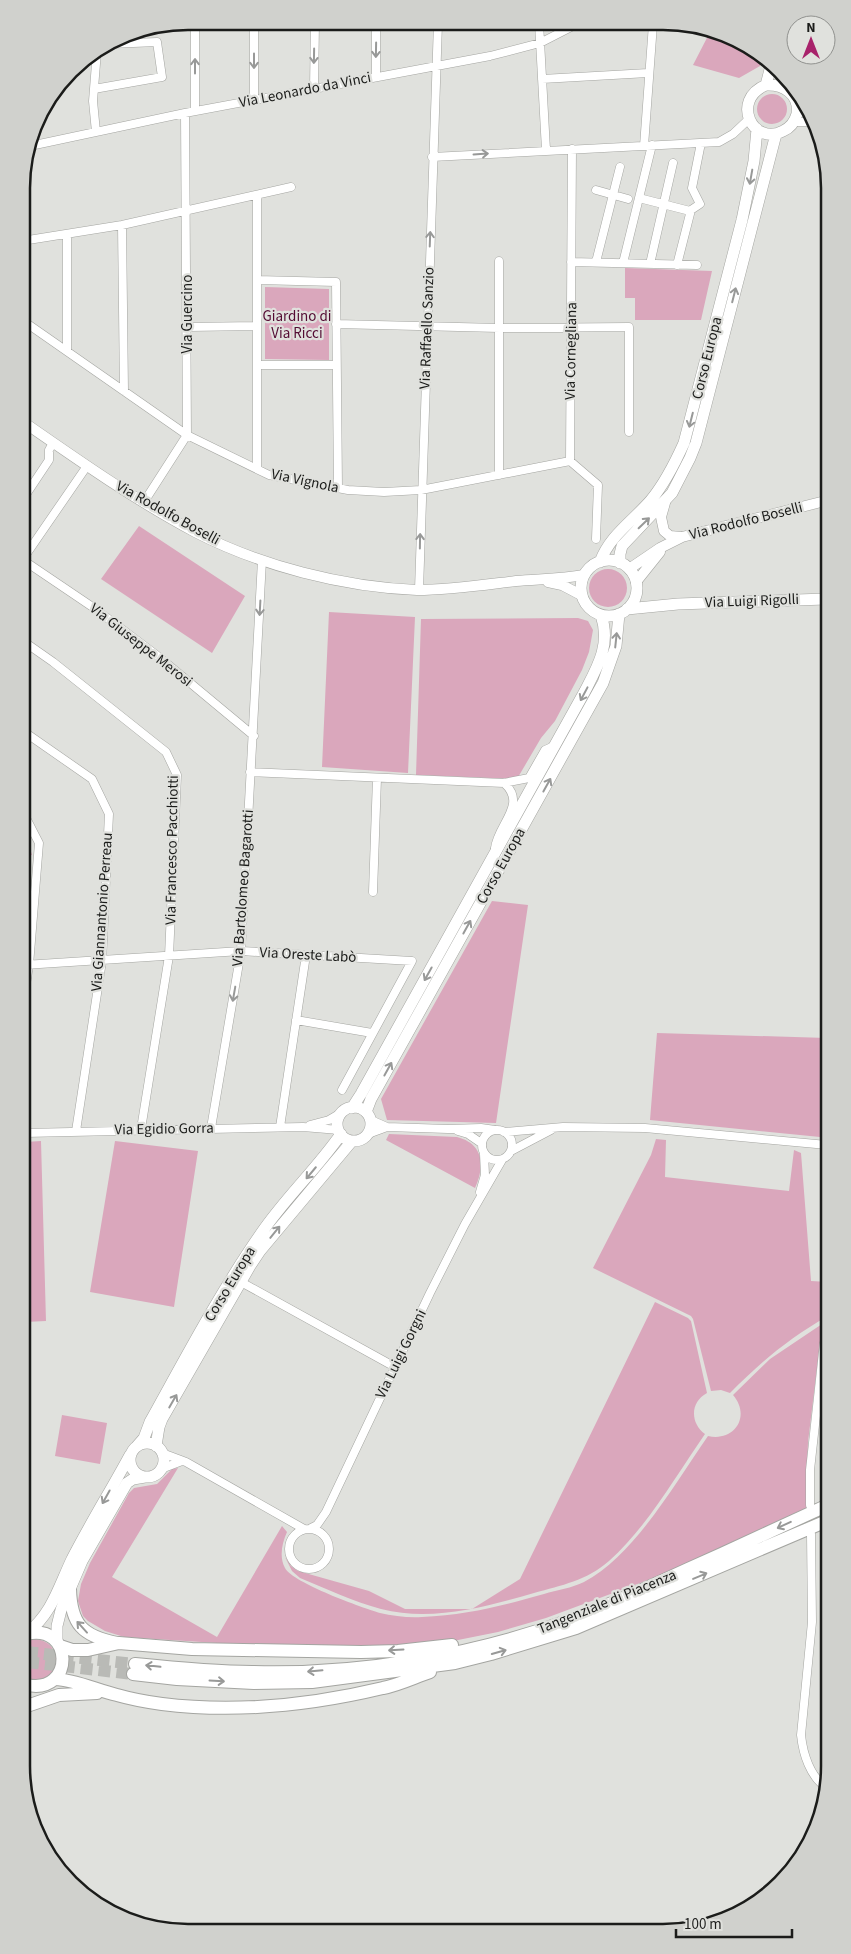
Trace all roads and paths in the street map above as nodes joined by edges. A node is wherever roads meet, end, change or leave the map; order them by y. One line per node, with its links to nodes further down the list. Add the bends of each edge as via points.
1 (195, 30): 23 (street, one-way to 1)
2 (254, 30): 21 (street, one-way to 21)
3 (315, 30): 20 (street, one-way to 20)
4 (376, 30): 15 (street, one-way to 15)
5 (438, 30): 12 (street, Via Raffaello Sanzio)
6 (539, 30): 10 (street)
7 (565, 30): 10 (street, Via Leonardo da Vinci)
8 (652, 30): 14 (street)
9 (124, 43): 19 (street, via 157,42 162,77)
10 (540, 43): 12 (street, Via Leonardo da Vinci); 16 (street)
11 (96, 60): 19 (street)
12 (436, 66): 15 (street, Via Leonardo da Vinci); 36 (street, Via Raffaello Sanzio)
13 (770, 71): 18 (main road)
14 (648, 73): 16 (street); 33 (street)
15 (376, 77): 20 (street, Via Leonardo da Vinci)
16 (542, 79): 35 (street)
17 (781, 83): 18 (main road)
18 (766, 85): 25 (main road, via 758,88 748,101)
19 (94, 89): 29 (street)
20 (314, 89): 21 (street, Via Leonardo da Vinci)
21 (254, 100): 23 (street, Via Leonardo da Vinci)
22 (797, 105): 26 (main road)
23 (195, 111): 24 (street, Via Leonardo da Vinci)
24 (185, 113): 29 (street, Via Leonardo da Vinci); 46 (street, Via Guercino)
25 (749, 119): 28 (main road); 31 (street, via 724,140)
26 (794, 122): 27 (street); 30 (main road)
27 (806, 122)
28 (757, 129): 30 (main road, via 765,134); 89 (main road, Corso Europa, one-way to 89, via 742,220 684,443 658,490 611,540)
29 (96, 132): 32 (street, Via Leonardo da Vinci)
30 (776, 134): 82 (main road, Corso Europa, one-way to 30, via 690,458 700,429)
31 (700, 143): 33 (street); 47 (street, via 692,188 700,204)
32 (36, 145)
33 (648, 146): 34 (street); 43 (street)
34 (572, 149): 35 (street); 52 (street, Via Cornegliana)
35 (546, 150): 36 (street, one-way to 35)
36 (432, 157): 62 (street, Via Raffaello Sanzio, one-way to 36)
37 (673, 163): 45 (street)
38 (620, 167): 42 (street)
39 (291, 187): 41 (street)
40 (596, 190): 42 (street)
41 (257, 195): 46 (street); 58 (street)
42 (613, 196): 44 (street); 53 (street)
43 (639, 198): 45 (street); 54 (street)
44 (628, 200)
45 (663, 204): 47 (street); 55 (street)
46 (186, 210): 48 (street); 63 (street, Via Guercino)
47 (690, 211): 56 (street)
48 (122, 225): 49 (street); 69 (street)
49 (67, 234): 50 (street); 66 (street)
50 (30, 240)
51 (499, 261): 65 (street)
52 (572, 262): 53 (street); 64 (street, Via Cornegliana)
53 (596, 262): 54 (street)
54 (623, 263): 55 (street)
55 (650, 264): 56 (street)
56 (677, 265): 57 (street)
57 (696, 266)
58 (257, 280): 59 (street, via 336,282); 61 (street)
59 (336, 324): 62 (street); 68 (street)
60 (30, 326): 66 (street, Via Vignola)
61 (257, 326): 63 (street); 67 (street)
62 (427, 326): 65 (street); 80 (street, Via Raffaello Sanzio)
63 (188, 327): 72 (street, Via Guercino)
64 (571, 327): 65 (street); 71 (street, via 628,327); 74 (street, Via Cornegliana)
65 (499, 328): 77 (street)
66 (67, 352): 69 (street, Via Vignola)
67 (257, 365): 68 (street); 76 (street)
68 (336, 365): 79 (street)
69 (124, 391): 72 (street, Via Vignola)
70 (30, 427): 73 (street, Via Rodolfo Boselli)
71 (629, 432)
72 (187, 435): 76 (street, Via Vignola); 81 (street)
73 (53, 443): 75 (street, Via Rodolfo Boselli); 78 (street, via 49,460)
74 (570, 461): 77 (street, Via Vignola); 85 (street, via 598,486)
75 (86, 466): 81 (street, Via Rodolfo Boselli); 87 (street)
76 (257, 469): 79 (street, Via Vignola, via 270,475)
77 (499, 475): 80 (street, Via Vignola)
78 (30, 488)
79 (338, 488): 80 (street, Via Vignola, via 384,492)
80 (421, 490): 95 (street, Via Raffaello Sanzio, one-way to 80)
81 (144, 502): 88 (street, Via Rodolfo Boselli, via 196,532)
82 (665, 502): 84 (street, Corso Europa, via 661,517 664,531 670,536); 91 (main road, Corso Europa, one-way to 82, via 620,550 626,540)
83 (821, 502): 84 (street, Via Rodolfo Boselli)
84 (682, 537): 86 (street, Via Rodolfo Boselli)
85 (596, 539)
86 (668, 544): 91 (street, Via Rodolfo Boselli); 94 (street, Via Rodolfo Boselli)
87 (30, 550)
88 (262, 560): 95 (street, Via Rodolfo Boselli, via 333,580); 103 (street, one-way to 103)
89 (600, 562): 91 (main road, via 606,560); 92 (main road)
90 (30, 565): 103 (street, Via Giuseppe Merosi, via 152,652)
91 (625, 566): 94 (main road)
92 (584, 576): 93 (street, Via Rodolfo Boselli); 96 (main road)
93 (535, 580): 95 (street, Via Rodolfo Boselli); 96 (street, Via Rodolfo Boselli, via 562,585)
94 (636, 588): 98 (main road, Via Luigi Rigolli, via 654,602); 99 (main road, Via Rodolfo Boselli, via 632,605)
95 (419, 590)
96 (581, 595): 100 (main road, Via Rodolfo Boselli, via 585,604)
97 (821, 599): 98 (main road, Via Luigi Rigolli)
98 (678, 604): 99 (main road, Via Luigi Rigolli)
99 (623, 612): 100 (main road); 121 (main road, Corso Europa, one-way to 99, via 371,1099 603,683)
100 (601, 616): 104 (main road, Corso Europa, one-way to 104, via 606,635 599,660 586,692)
101 (30, 647): 114 (street, Via Francesco Pacchiotti, via 166,752 177,775)
102 (30, 735): 115 (street, Via Giannantonio Perreau, via 92,779 109,814)
103 (254, 736): 105 (street, Via Bartolomeo Bagarotti)
104 (556, 745): 107 (street, via 546,750 529,778); 109 (main road, Corso Europa)
105 (250, 772): 106 (street); 112 (street, Via Bartolomeo Bagarotti)
106 (377, 778): 107 (street); 110 (street)
107 (504, 783): 109 (street, via 512,790 514,802 496,839)
108 (30, 826): 111 (street, via 39,843)
109 (494, 855): 120 (main road, Corso Europa, one-way to 120, via 362,1094)
110 (373, 892)
111 (30, 934)
112 (241, 952): 113 (street, Via Oreste Labò); 114 (street, Via Oreste Labò); 126 (street, Via Bartolomeo Bagarotti, one-way to 126)
113 (306, 955): 117 (street); 118 (street, Via Oreste Labò, via 412,961)
114 (169, 956): 115 (street, Via Oreste Labò); 127 (street, Via Francesco Pacchiotti)
115 (102, 961): 116 (street, Via Oreste Labò); 130 (street, Via Giannantonio Perreau)
116 (30, 965)
117 (296, 1020): 118 (street); 122 (street)
118 (372, 1034): 119 (street)
119 (342, 1090)
120 (347, 1110): 121 (main road, via 357,1108); 123 (street, Via Egidio Gorra); 131 (main road, Corso Europa, via 338,1121)
121 (368, 1116): 124 (street); 134 (main road, Corso Europa, via 371,1127)
122 (280, 1127): 123 (street, Via Egidio Gorra); 126 (street, Via Egidio Gorra)
123 (303, 1127): 131 (street, Via Egidio Gorra)
124 (387, 1127): 128 (street); 134 (street)
125 (563, 1127): 132 (street); 137 (street, via 645,1128); 138 (street)
126 (211, 1128): 127 (street, Via Egidio Gorra)
127 (142, 1129): 130 (street, Via Egidio Gorra)
128 (448, 1129): 129 (street); 136 (street, via 468,1134)
129 (495, 1130): 132 (street); 136 (street, via 486,1134)
130 (76, 1131): 133 (street, Via Egidio Gorra)
131 (340, 1132): 135 (main road); 146 (main road, Corso Europa, one-way to 146, via 330,1151 262,1232 239,1265)
132 (504, 1132): 138 (street, via 510,1138)
133 (30, 1133)
134 (368, 1134): 135 (main road, Corso Europa)
135 (352, 1141): 142 (main road, Corso Europa, one-way to 135, via 260,1251)
136 (481, 1143): 139 (street)
137 (821, 1144)
138 (511, 1151): 140 (street)
139 (484, 1154): 140 (street, via 492,1160); 141 (street, Via Luigi Gorgni)
140 (502, 1160): 141 (street, Via Luigi Gorgni)
141 (479, 1199): 143 (street, Via Luigi Gorgni)
142 (241, 1282): 143 (street); 145 (main road, Corso Europa, one-way to 142, via 162,1419)
143 (394, 1367): 152 (street, Via Luigi Gorgni)
144 (821, 1370): 150 (street, via 810,1470)
145 (159, 1450): 146 (main road, via 147,1443); 147 (street); 148 (main road, via 163,1464)
146 (134, 1451): 149 (main road, via 130,1460 133,1469); 160 (main road, Corso Europa, one-way to 160, via 72,1560 50,1608)
147 (182, 1461): 148 (street); 153 (street)
148 (161, 1469): 149 (main road)
149 (145, 1477): 159 (main road, via 133,1479 123,1488 89,1547)
150 (810, 1505)
151 (821, 1508): 161 (main road, Tangenziale di Piacenza, one-way to 161, via 633,1594)
152 (326, 1512): 155 (street, Via Luigi Gorgni); 158 (street, Via Luigi Gorgni)
153 (288, 1520): 155 (street); 157 (street)
154 (821, 1523): 165 (main road, Tangenziale di Piacenza, one-way to 154, via 576,1628)
155 (308, 1528): 157 (street); 158 (street)
156 (811, 1534): 170 (street, via 812,1622 801,1735 803,1754)
157 (293, 1535): 158 (street, via 288,1553 294,1564 306,1569 320,1566 325,1561 329,1548)
158 (324, 1535)
159 (70, 1589): 163 (main road, one-way to 159, via 90,1636 79,1625 72,1612); 164 (main road, via 58,1619)
160 (30, 1630)
161 (531, 1632): 163 (main road, one-way to 163, via 437,1647 361,1652 192,1649); 165 (main road, Tangenziale di Piacenza, one-way to 165, via 451,1653 379,1665 252,1672 134,1669 177,1679 312,1682)
162 (30, 1633): 164 (main road, via 40,1632)
163 (119, 1643): 164 (main road, via 88,1650 72,1650)
164 (59, 1644): 166 (main road, via 63,1664)
165 (456, 1662): 168 (main road, via 385,1688 312,1702 206,1707 161,1704)
166 (55, 1679): 167 (main road); 168 (main road)
167 (30, 1688)
168 (116, 1695): 169 (main road, via 59,1695)
169 (30, 1705)
170 (820, 1784)

